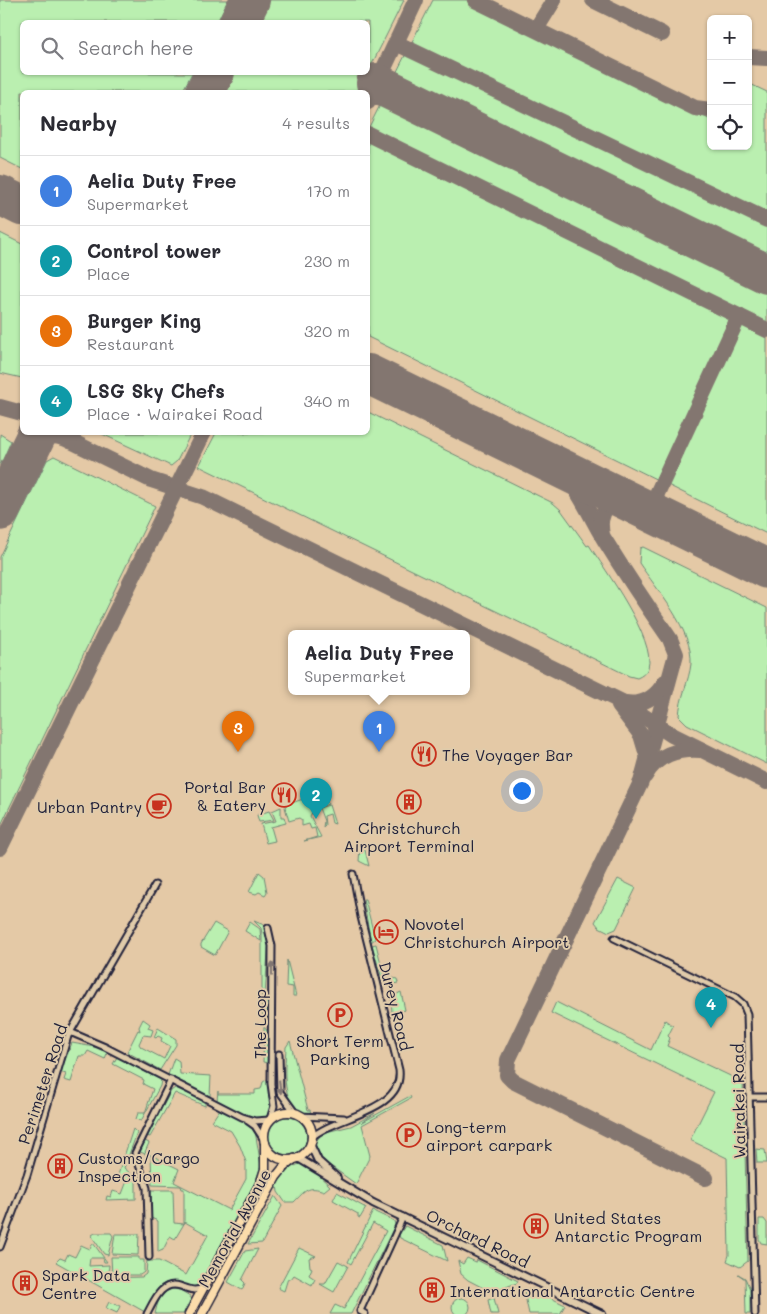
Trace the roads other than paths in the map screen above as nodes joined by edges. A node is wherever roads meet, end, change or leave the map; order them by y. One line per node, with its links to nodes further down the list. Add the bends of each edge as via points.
1 (353, 874): 12 (street, Durey Road, via 400,1076 388,1098)
2 (155, 885): 5 (street, Perimeter Road)
3 (268, 928): 13 (street, The Loop, one-way to 3, via 274,1106 271,1084 272,946)
4 (614, 938): 8 (street, Wairakei Road, via 735,997 743,1004 748,1018)
5 (70, 1032): 7 (street); 19 (street, Perimeter Road, via 27,1175)
6 (279, 1054): 10 (street, The Loop, one-way to 10, via 280,1092)
7 (171, 1080): 11 (street); 20 (street, via 134,1153 147,1188)
8 (750, 1097): 9 (street); 29 (street, Wairakei Road)
9 (767, 1097)
10 (298, 1115): 12 (street, Durey Road, via 332,1119); 13 (main road, via 284,1113); 15 (main road, via 309,1125)
11 (242, 1117): 13 (street, via 257,1122); 14 (street, via 255,1126)
12 (350, 1117): 15 (street, Durey Road, via 321,1130)
13 (270, 1119): 14 (main road)
14 (264, 1141): 16 (main road, via 276,1157); 21 (main road, Memorial Avenue, via 265,1169 261,1182)
15 (311, 1141): 16 (main road, via 305,1153); 17 (street, Orchard Road, via 318,1161)
16 (296, 1159): 17 (street, Orchard Road); 26 (main road, Memorial Avenue, via 276,1177)
17 (343, 1185): 18 (street, Orchard Road)
18 (403, 1217): 27 (street, via 360,1311); 28 (street, Orchard Road)
19 (0, 1247)
20 (149, 1257)
21 (203, 1288): 22 (street); 23 (main road, Memorial Avenue)
22 (187, 1290): 23 (street); 24 (street, via 175,1285 164,1288)
23 (195, 1303): 25 (main road, Memorial Avenue)
24 (147, 1314)
25 (189, 1314)
26 (202, 1314)
27 (365, 1314)
28 (602, 1314)
29 (755, 1314)

